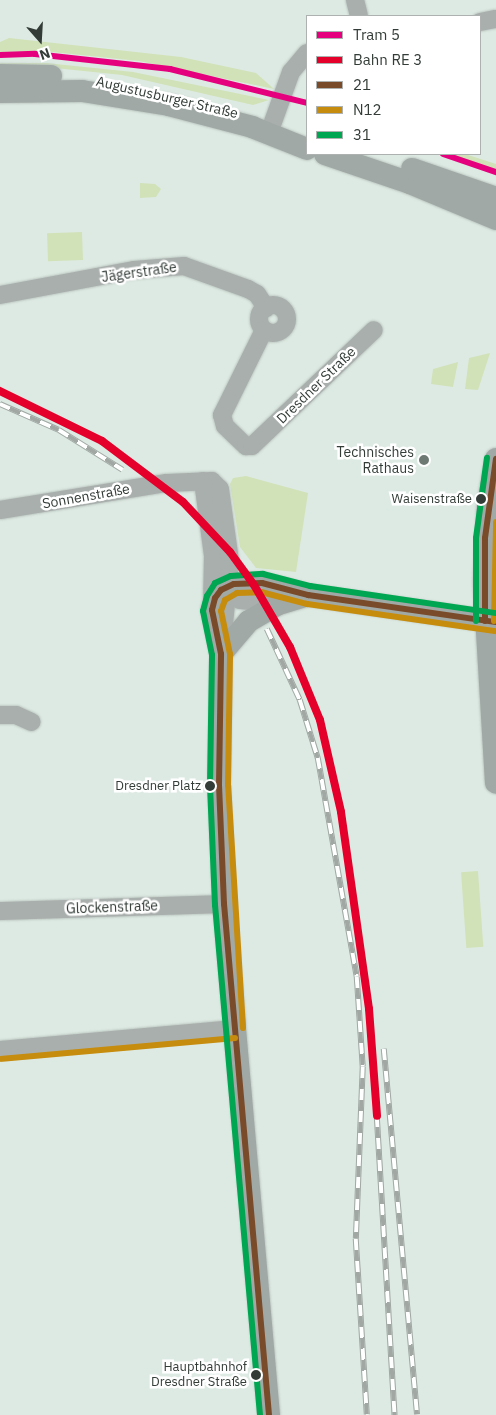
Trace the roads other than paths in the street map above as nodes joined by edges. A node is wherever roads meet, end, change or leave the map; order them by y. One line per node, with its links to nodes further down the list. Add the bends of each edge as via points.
1 (355, 0): 2 (street)
2 (359, 15)
3 (496, 19): 4 (street)
4 (481, 22)
5 (306, 54): 8 (street, via 294,66)
6 (0, 75): 8 (main road, Augustusburger Straße, via 84,78 124,84 198,101)
7 (0, 92): 8 (main road, Augustusburger Straße, via 82,91 168,105)
8 (271, 128): 9 (main road, Augustusburger Straße); 10 (main road, Augustusburger Straße)
9 (306, 134)
10 (306, 148)
11 (327, 155): 14 (main road, via 410,183)
12 (371, 155): 13 (main road)
13 (496, 198)
14 (496, 220)
15 (0, 295): 16 (street, Jägerstraße, via 134,270 184,266 248,289 257,294)
16 (266, 308): 17 (street, via 259,318); 17 (street, Jägerstraße, via 278,307 285,313 286,321 279,332)
17 (264, 330): 18 (street, Dresdner Straße, via 222,415 225,426 246,446 258,441)
18 (374, 330)
19 (496, 459): 26 (main road, via 485,538)
20 (0, 510): 21 (street, Sonnenstraße, via 167,483 212,481 220,489)
21 (222, 562): 22 (street); 25 (street)
22 (228, 588): 23 (main road, via 262,583); 24 (street, via 248,602); 25 (main road, via 218,594); 27 (street)
23 (308, 595): 24 (main road); 26 (main road)
24 (279, 604): 27 (main road, via 243,625)
25 (212, 610): 27 (main road)
26 (490, 622): 30 (main road)
27 (221, 654): 31 (main road, via 219,784)
28 (0, 715): 29 (street, via 16,715)
29 (32, 722)
30 (496, 783)
31 (224, 904): 32 (street, Glockenstraße); 33 (main road)
32 (0, 911)
33 (234, 1029): 34 (street); 35 (main road)
34 (0, 1050)
35 (269, 1415)

